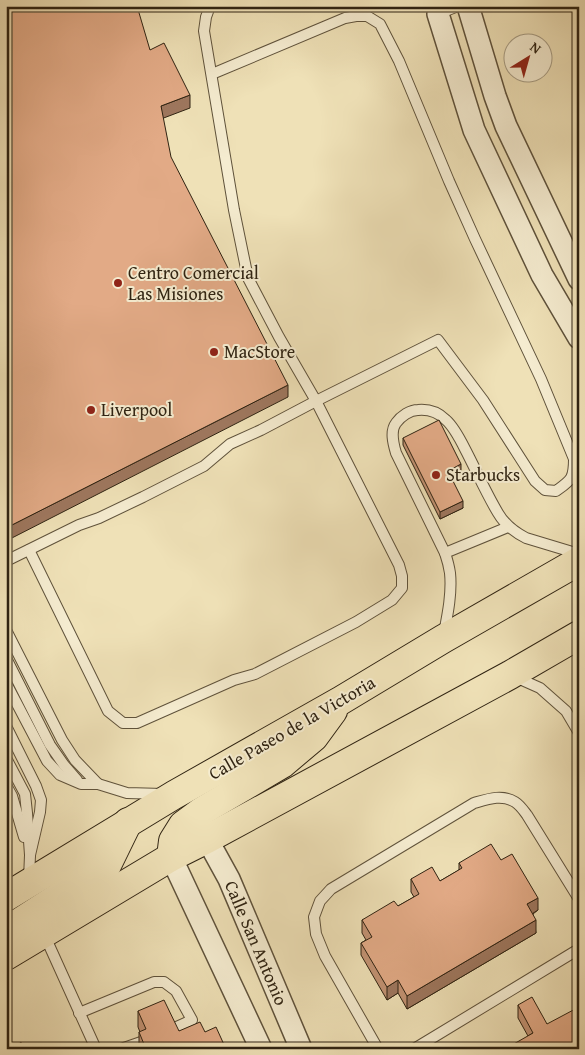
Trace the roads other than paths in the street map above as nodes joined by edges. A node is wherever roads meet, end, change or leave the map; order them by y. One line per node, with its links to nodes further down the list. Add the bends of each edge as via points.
1 (210, 6): 4 (lane, via 204,31)
2 (468, 6): 5 (street, via 506,126)
3 (445, 9): 6 (street, via 474,130 542,276)
4 (212, 74): 7 (lane, via 248,278); 7 (lane, via 345,18 367,16 380,24 475,239 542,379 574,458 574,472 569,482 556,491 545,490 535,481 483,400 438,340)
5 (579, 279)
6 (579, 338)
7 (316, 402): 9 (lane, via 230,444 204,466 134,502); 9 (lane, via 400,565 402,588 392,600 297,653 137,723 123,723 108,711)
8 (508, 527): 10 (lane); 10 (lane, via 448,421 432,410 414,410 394,426 393,443); 11 (lane, via 518,535)
9 (28, 550): 12 (lane)
10 (445, 553): 16 (lane, via 450,582)
11 (579, 554)
12 (6, 561)
13 (579, 561): 16 (main road, Calle Paseo de la Victoria)
14 (6, 630): 25 (lane, via 62,740 75,760)
15 (579, 634): 18 (main road)
16 (443, 639): 20 (main road, Calle Paseo de la Victoria)
17 (6, 658): 24 (lane, via 50,745)
18 (510, 675): 22 (lane, via 540,688 566,711); 29 (main road)
19 (6, 683): 24 (lane, via 47,761 60,775)
20 (340, 701): 27 (main road, Calle Paseo de la Victoria); 31 (main road, via 314,737 282,764 183,825 173,841)
21 (6, 726): 30 (lane, via 41,800)
22 (579, 733)
23 (6, 758): 30 (lane, via 25,794)
24 (81, 784): 25 (lane)
25 (98, 784): 27 (lane, via 127,793)
26 (6, 785): 30 (lane)
27 (174, 795): 28 (main road, Calle Paseo de la Victoria)
28 (128, 822): 32 (main road, Calle Paseo de la Victoria); 34 (main road, via 107,864)
29 (207, 839): 31 (main road); 44 (street, Calle San Antonio, via 229,879)
30 (30, 855): 32 (lane)
31 (172, 857): 35 (main road); 43 (street)
32 (17, 891)
33 (579, 899): 45 (lane, via 527,815 516,802 504,798 474,803 331,889 320,901 314,917 316,934 325,956)
34 (6, 931)
35 (44, 934): 37 (main road); 38 (lane)
36 (579, 949): 46 (lane)
37 (6, 956)
38 (80, 1013): 39 (lane, via 154,982 164,982 176,991 192,1020); 41 (lane)
39 (170, 1030)
40 (144, 1041): 42 (lane)
41 (96, 1049)
42 (122, 1049)
43 (261, 1049)
44 (302, 1049)
45 (378, 1049)
46 (414, 1049)

